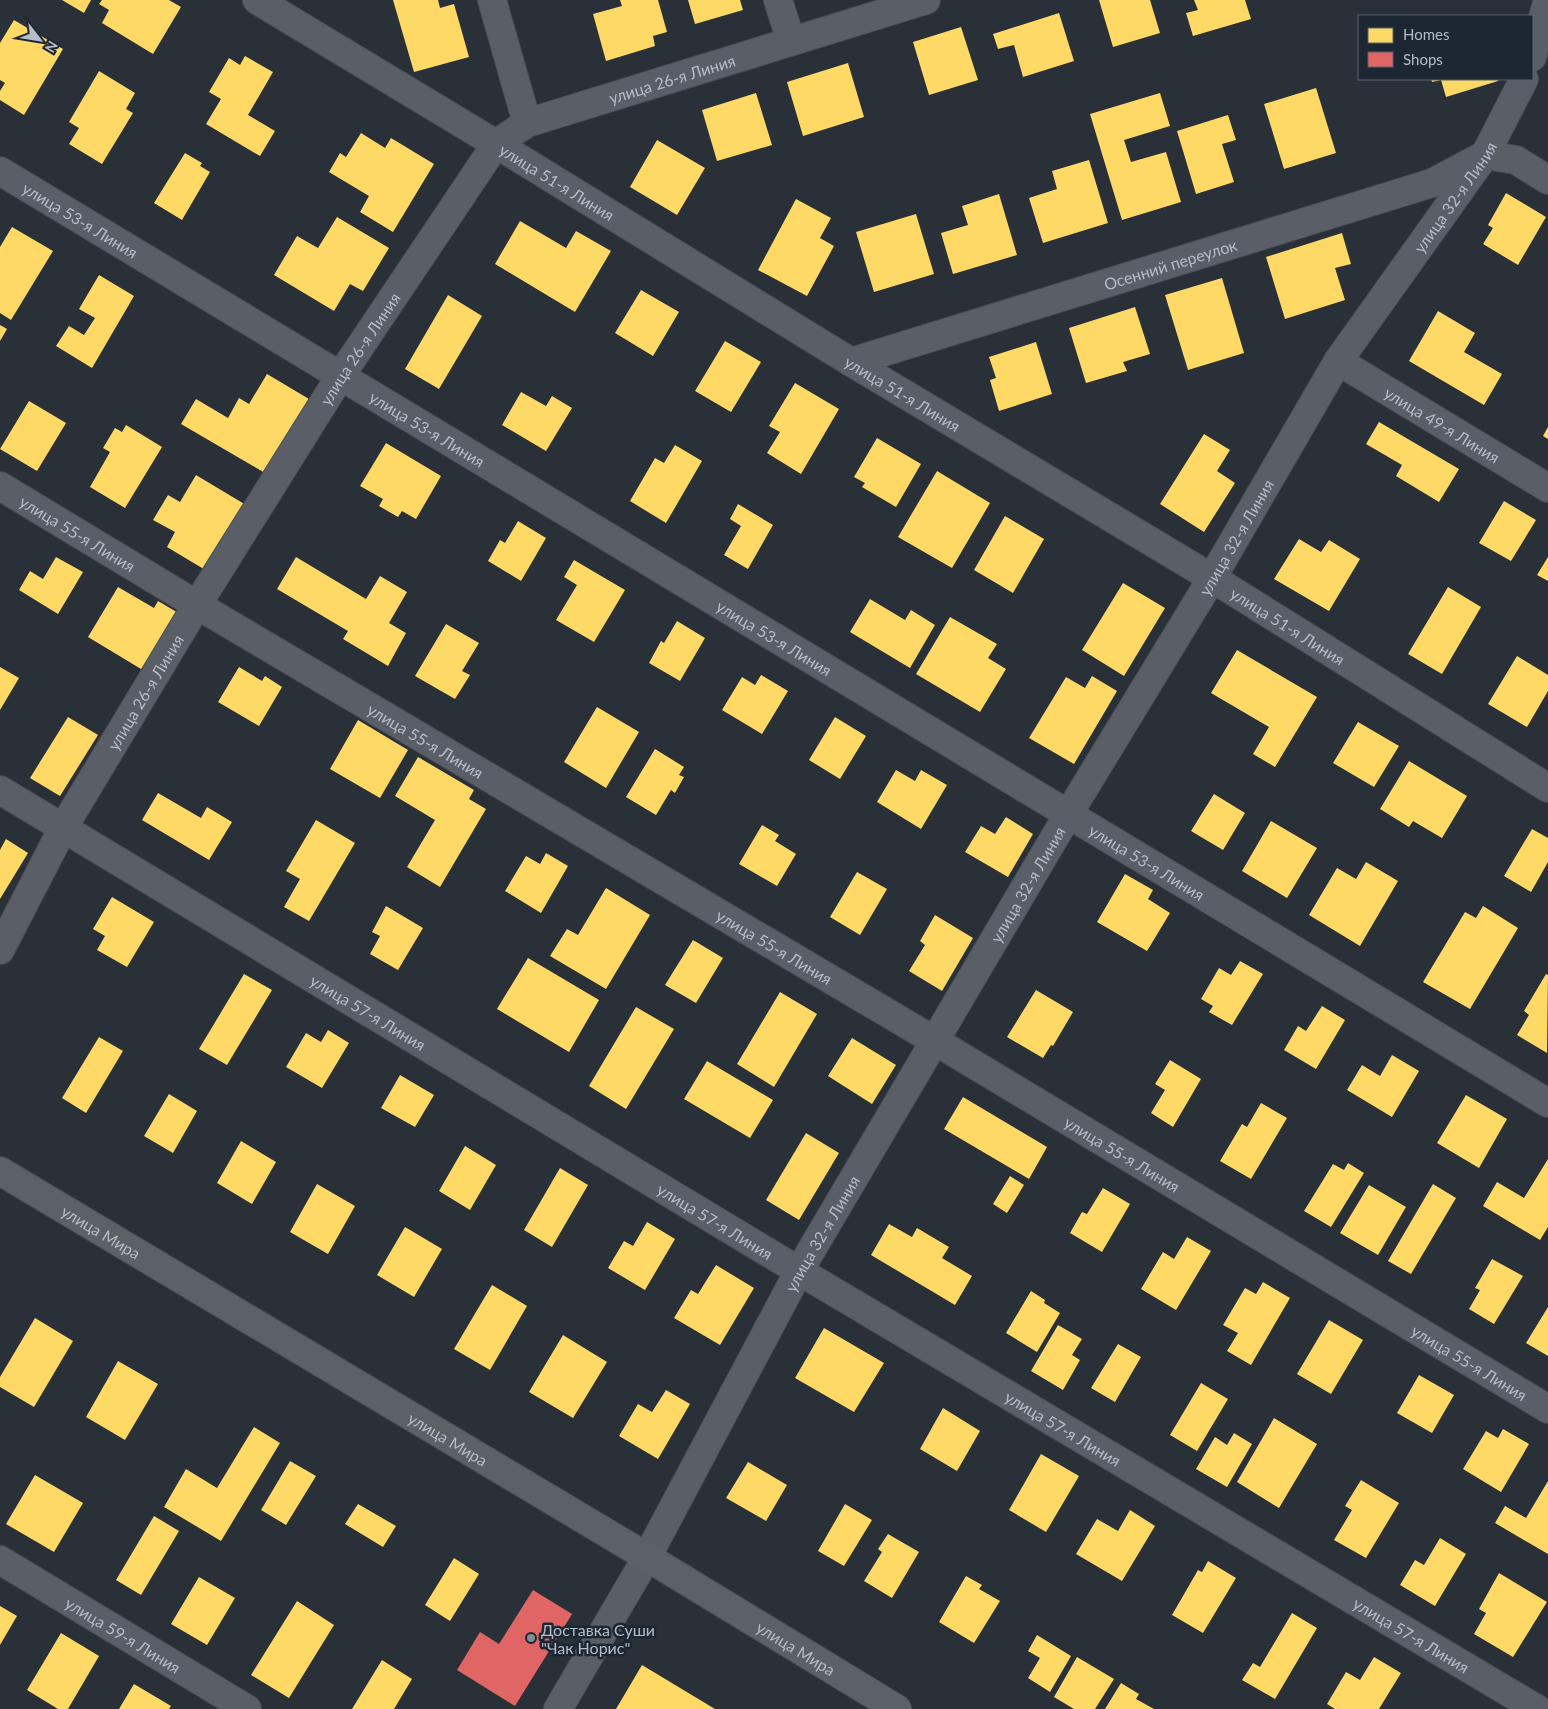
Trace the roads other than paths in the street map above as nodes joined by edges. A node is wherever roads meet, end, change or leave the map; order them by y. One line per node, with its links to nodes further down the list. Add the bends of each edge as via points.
1 (257, 0): 10 (street, улица 51-я Линия)
2 (492, 0): 9 (street)
3 (778, 0): 6 (street)
4 (926, 0): 6 (street, улица 26-я Линия)
5 (1548, 0): 7 (street)
6 (791, 41): 9 (street, улица 26-я Линия)
7 (1533, 53)
8 (1523, 80): 11 (street, улица 32-я Линия)
9 (527, 122): 10 (street, улица 26-я Линия)
10 (496, 144): 14 (street, улица 51-я Линия); 16 (street, улица 26-я Линия)
11 (1485, 155): 13 (street, via 1516,160); 14 (street, Осенний переулок, via 1432,184); 15 (street, улица 32-я Линия)
12 (0, 171): 16 (street, улица 53-я Линия)
13 (1548, 180)
14 (852, 362): 19 (street, улица 51-я Линия)
15 (1338, 362): 18 (street, улица 49-я Линия); 19 (street, улица 32-я Линия)
16 (341, 376): 20 (street, улица 26-я Линия); 23 (street, улица 53-я Линия)
17 (0, 486): 20 (street, улица 55-я Линия)
18 (1548, 488)
19 (1212, 578): 21 (street, улица 51-я Линия); 23 (street, улица 32-я Линия)
20 (197, 605): 24 (street, улица 26-я Линия); 26 (street, улица 55-я Линия)
21 (1548, 788)
22 (0, 790): 24 (street, улица 57-я Линия)
23 (1069, 813): 26 (street, улица 32-я Линия); 27 (street, улица 53-я Линия)
24 (63, 828): 25 (street, улица 26-я Линия); 29 (street, улица 57-я Линия)
25 (0, 950)
26 (935, 1041): 29 (street, улица 32-я Линия); 30 (street, улица 55-я Линия)
27 (1548, 1103)
28 (0, 1171): 31 (main road, улица Мира)
29 (798, 1271): 31 (street, улица 32-я Линия); 36 (street, улица 57-я Линия)
30 (1548, 1409)
31 (647, 1557): 34 (street, улица 32-я Линия); 35 (main road, улица Мира)
32 (0, 1560): 33 (street, улица 59-я Линия)
33 (247, 1709)
34 (558, 1709)
35 (897, 1709)
36 (1537, 1709)

